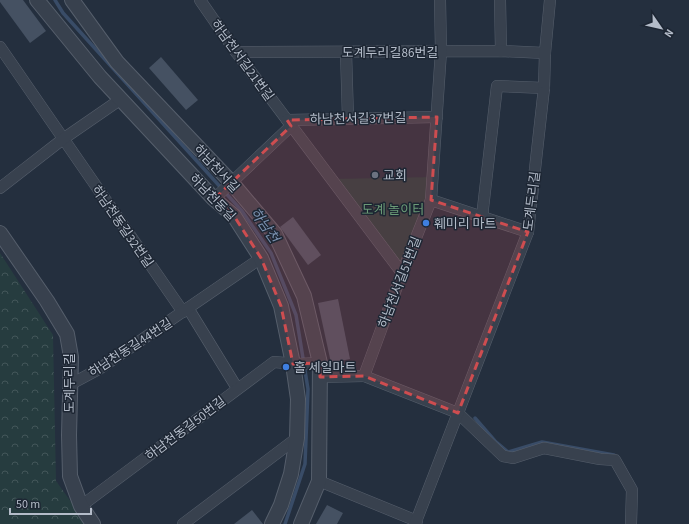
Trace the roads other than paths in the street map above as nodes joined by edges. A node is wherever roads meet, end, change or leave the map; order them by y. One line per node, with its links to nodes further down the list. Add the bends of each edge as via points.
1 (37, 0): 14 (street, 하남천동길)
2 (72, 0): 19 (street, 하남천서길, via 117,62)
3 (200, 0): 9 (street, 하남천서길21번길)
4 (440, 0): 11 (street, 하남천서길51번길)
5 (500, 0): 8 (street)
6 (550, 0): 12 (street, 도계두리길)
7 (0, 47): 18 (street, 하남천동길32번길)
8 (501, 51): 11 (street, 도계두리길86번길); 12 (street, 도계두리길86번길)
9 (236, 52): 10 (street, 도계두리길86번길); 17 (street, 하남천서길21번길)
10 (346, 52): 11 (street, 도계두리길86번길); 16 (street)
11 (441, 52): 15 (street, 하남천서길51번길)
12 (545, 53): 13 (street, 도계두리길)
13 (544, 88): 23 (street, via 496,86); 24 (street, 도계두리길)
14 (121, 99): 18 (street); 21 (street, 하남천동길)
15 (437, 117): 16 (street, 하남천서길37번길); 22 (street, 하남천서길51번길)
16 (348, 118): 17 (street, 하남천서길37번길)
17 (289, 123): 19 (street, 하남천서길37번길); 27 (street, 하남천서길37번길)
18 (63, 139): 20 (street); 28 (street, 하남천동길32번길)
19 (230, 184): 21 (street, 하남천서길37번길); 29 (street, 하남천서길, via 275,234 304,296)
20 (0, 188)
21 (216, 198): 26 (street, 하남천동길, via 234,216)
22 (431, 200): 23 (street); 27 (street, 하남천서길51번길)
23 (482, 217): 24 (street)
24 (528, 232): 35 (street, 도계두리길)
25 (0, 233): 33 (street, 도계두리길, via 67,334 71,357)
26 (261, 258): 28 (street, 하남천동길44번길); 30 (street, 하남천동길, via 281,306)
27 (402, 273): 31 (street, 하남천서길51번길)
28 (185, 310): 33 (street, 하남천동길44번길, via 99,369); 34 (street)
29 (316, 363): 30 (street, 하남천동길50번길); 32 (street, 하남천서길)
30 (295, 364): 34 (street, 하남천동길50번길, via 274,362); 36 (street, 하남천동길, via 298,399)
31 (364, 376): 32 (street); 35 (street)
32 (320, 377): 37 (street, 하남천서길)
33 (71, 384): 38 (street, 도계두리길, via 70,476)
34 (237, 388): 38 (street, 하남천동길50번길)
35 (458, 413): 39 (street, 도계두리길); 44 (street, via 503,456 513,458 544,448 615,460 632,490)
36 (297, 438): 41 (street); 42 (street, 하남천동길, via 291,474)
37 (319, 481): 39 (street, 도계두리길); 43 (street, 하남천서길)
38 (81, 506): 40 (street, 도계두리길)
39 (416, 523)
40 (93, 524)
41 (183, 524)
42 (272, 524)
43 (301, 524)
44 (631, 524)

